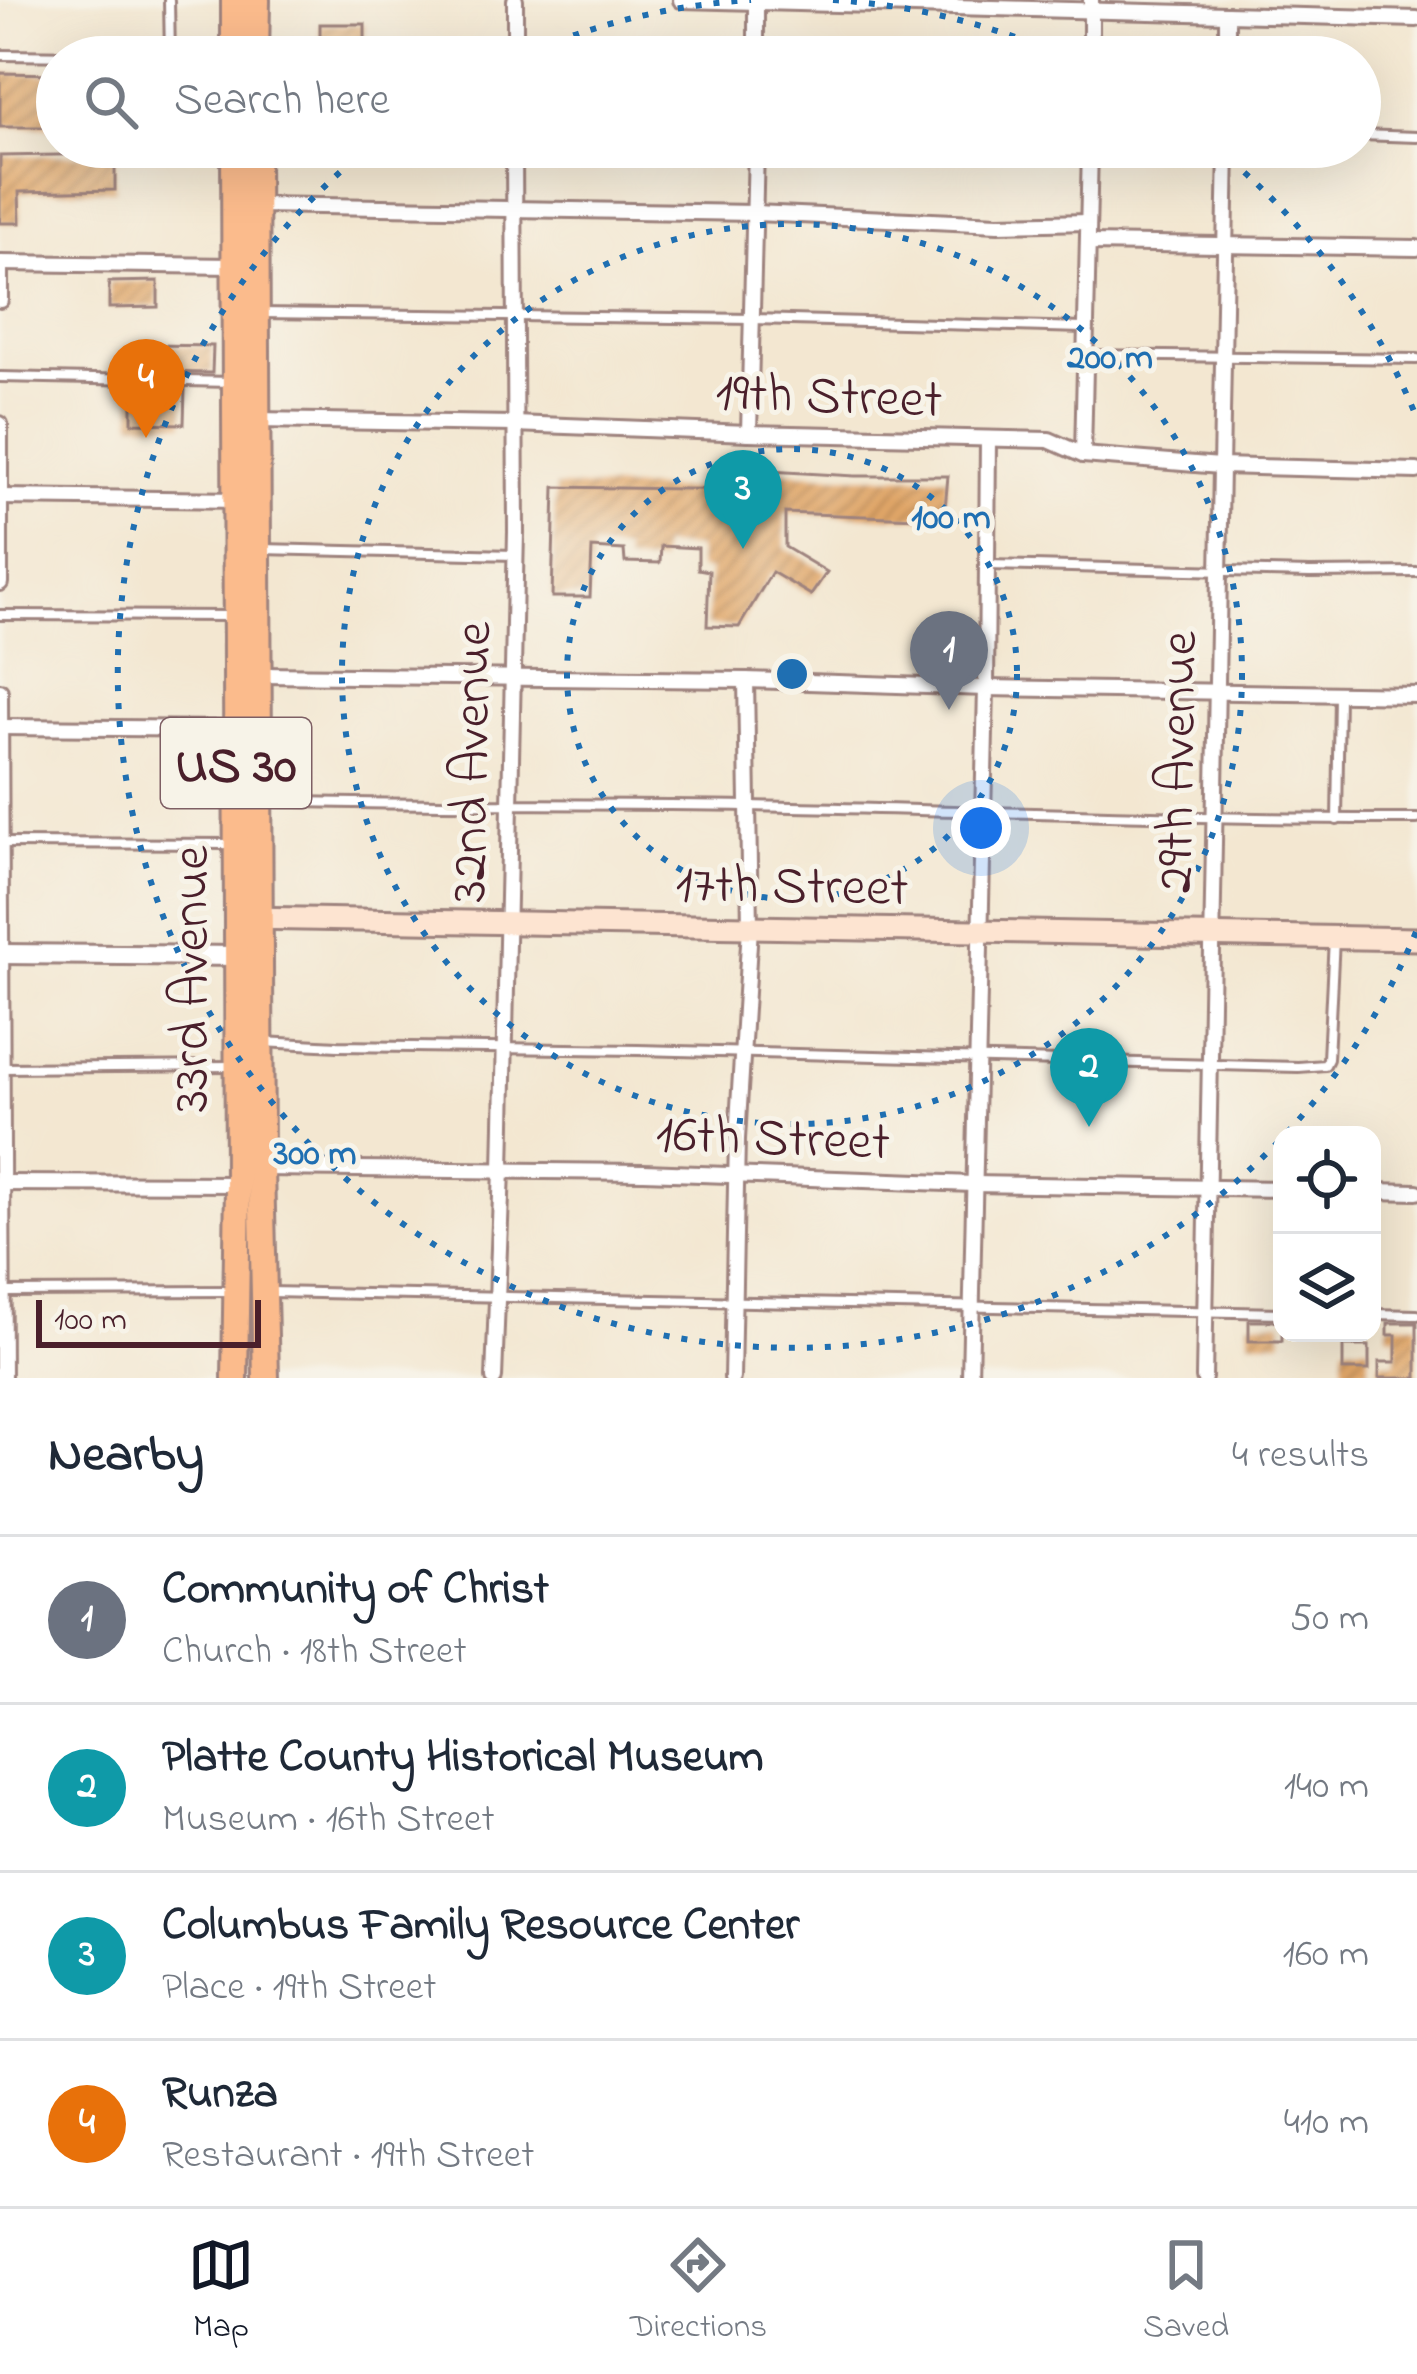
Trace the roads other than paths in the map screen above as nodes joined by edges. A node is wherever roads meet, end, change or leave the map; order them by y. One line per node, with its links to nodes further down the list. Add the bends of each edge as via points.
1 (169, 0): 10 (lane)
2 (234, 0): 11 (highway)
3 (256, 0): 12 (highway)
4 (515, 0): 13 (street)
5 (681, 0): 6 (street)
6 (755, 1): 7 (street); 14 (street)
7 (1091, 5): 8 (street); 15 (street)
8 (1227, 14): 9 (street); 16 (street)
9 (1417, 19)
10 (170, 36)
11 (234, 36)
12 (256, 36)
13 (514, 36)
14 (756, 36)
15 (1091, 36)
16 (1227, 36)
17 (0, 55): 18 (lane)
18 (36, 55)
19 (1381, 136): 20 (lane)
20 (1417, 137)
21 (234, 168): 35 (highway, 33rd Avenue / US 30)
22 (256, 168): 27 (highway, 33rd Avenue / US 30)
23 (514, 168): 28 (street, 32nd Avenue)
24 (755, 168): 29 (street)
25 (1089, 168): 30 (street)
26 (1227, 168): 32 (street, 29th Avenue)
27 (257, 205): 28 (street); 37 (highway, 33rd Avenue / US 30)
28 (514, 208): 29 (street); 38 (street, 32nd Avenue)
29 (755, 213): 30 (street); 39 (street)
30 (1088, 222): 31 (street)
31 (1088, 243): 32 (street); 40 (street)
32 (1226, 244): 33 (street); 42 (street, 29th Avenue)
33 (1417, 248)
34 (0, 263): 35 (street); 36 (street)
35 (234, 266): 45 (highway, 33rd Avenue / US 30)
36 (0, 300)
37 (257, 313): 38 (lane); 46 (highway, 33rd Avenue / US 30)
38 (514, 315): 39 (lane); 48 (street, 32nd Avenue)
39 (754, 319): 40 (lane); 49 (street)
40 (1085, 328): 41 (street)
41 (1085, 355): 42 (lane); 51 (street)
42 (1223, 357): 43 (lane); 52 (street, 29th Avenue)
43 (1417, 359)
44 (0, 377): 45 (lane)
45 (234, 382): 46 (highway, 33rd Avenue / US 30)
46 (246, 421): 48 (street, 19th Street); 55 (highway, 33rd Avenue / US 30)
47 (0, 424): 54 (street)
48 (514, 424): 49 (street, 19th Street); 57 (street, 32nd Avenue)
49 (749, 434): 50 (street, 19th Street)
50 (988, 439): 51 (street, 19th Street, via 1049,440); 58 (street)
51 (1083, 455): 52 (street, 19th Street)
52 (1220, 466): 53 (street, 19th Street); 59 (street, 29th Avenue)
53 (1417, 471)
54 (1, 497): 55 (street); 61 (street)
55 (247, 500): 56 (highway, 33rd Avenue / US 30); 63 (highway, 33rd Avenue / US 30)
56 (259, 549): 57 (lane); 64 (highway, 33rd Avenue / US 30)
57 (515, 555): 65 (street, 32nd Avenue)
58 (988, 565): 59 (lane); 67 (street)
59 (1219, 570): 60 (lane); 69 (street, 29th Avenue)
60 (1417, 572)
61 (0, 584)
62 (0, 615): 63 (lane)
63 (235, 616): 73 (highway, 33rd Avenue / US 30)
64 (260, 675): 65 (street); 74 (highway, 33rd Avenue / US 30)
65 (512, 678): 66 (street); 75 (street, 32nd Avenue)
66 (746, 680): 67 (street); 76 (street)
67 (986, 688): 69 (street); 77 (street)
68 (0, 692): 72 (street)
69 (1217, 692): 70 (street); 78 (street, 29th Avenue)
70 (1339, 694): 71 (street); 80 (lane)
71 (1417, 695)
72 (0, 727): 73 (street); 81 (street)
73 (236, 729): 82 (highway, 33rd Avenue / US 30)
74 (260, 801): 75 (lane); 83 (highway, 33rd Avenue / US 30)
75 (511, 805): 76 (lane); 84 (street, 32nd Avenue)
76 (748, 806): 77 (lane); 85 (street)
77 (983, 810): 78 (lane); 86 (street)
78 (1216, 817): 80 (lane); 87 (street, 29th Avenue)
79 (1417, 819): 80 (lane)
80 (1337, 820)
81 (0, 843): 82 (lane); 90 (street)
82 (236, 844): 83 (highway, 33rd Avenue / US 30)
83 (249, 918): 84 (main road, 17th Street); 91 (highway, 33rd Avenue / US 30)
84 (507, 923): 85 (main road, 17th Street); 93 (street, 32nd Avenue)
85 (750, 927): 86 (main road, 17th Street); 94 (street)
86 (980, 931): 87 (main road, 17th Street); 95 (street)
87 (1214, 935): 88 (main road, 17th Street); 96 (street, 29th Avenue)
88 (1334, 937): 89 (main road, 17th Street); 96 (lane, via 1325,1065)
89 (1417, 939)
90 (1, 954): 91 (street); 98 (street)
91 (249, 956): 92 (highway, 33rd Avenue / US 30); 97 (highway, 33rd Avenue / US 30)
92 (261, 1042): 93 (lane); 99 (highway, 33rd Avenue / US 30)
93 (504, 1048): 94 (lane); 100 (street, 32nd Avenue)
94 (742, 1054): 95 (lane); 101 (street)
95 (976, 1059): 96 (lane); 104 (street)
96 (1211, 1065): 105 (street, 29th Avenue)
97 (237, 1066): 98 (lane); 103 (highway, 33rd Avenue / US 30)
98 (2, 1068): 102 (street)
99 (261, 1168): 100 (street, 16th Street); 110 (highway, 33rd Avenue / US 30)
100 (502, 1170): 101 (street, 16th Street); 111 (street, 32nd Avenue)
101 (736, 1176): 104 (street, 16th Street); 112 (street)
102 (2, 1184): 103 (street); 109 (street)
103 (238, 1184): 110 (highway, 33rd Avenue / US 30)
104 (973, 1184): 105 (street, 16th Street); 113 (street)
105 (1208, 1187): 106 (street, 16th Street); 114 (street, 29th Avenue)
106 (1273, 1189)
107 (1381, 1191): 108 (street)
108 (1417, 1192)
109 (5, 1292): 110 (lane); 118 (street)
110 (250, 1292): 111 (lane); 119 (highway, 33rd Avenue / US 30); 120 (highway, 33rd Avenue / US 30)
111 (498, 1296): 112 (lane); 121 (street, 32nd Avenue)
112 (733, 1301): 113 (lane); 122 (street)
113 (973, 1307): 114 (lane); 123 (street)
114 (1205, 1312): 115 (lane); 124 (street, 29th Avenue)
115 (1273, 1313)
116 (1381, 1314): 117 (lane)
117 (1417, 1315)
118 (3, 1378)
119 (235, 1378)
120 (266, 1378)
121 (494, 1378)
122 (731, 1378)
123 (970, 1378)
124 (1204, 1378)

